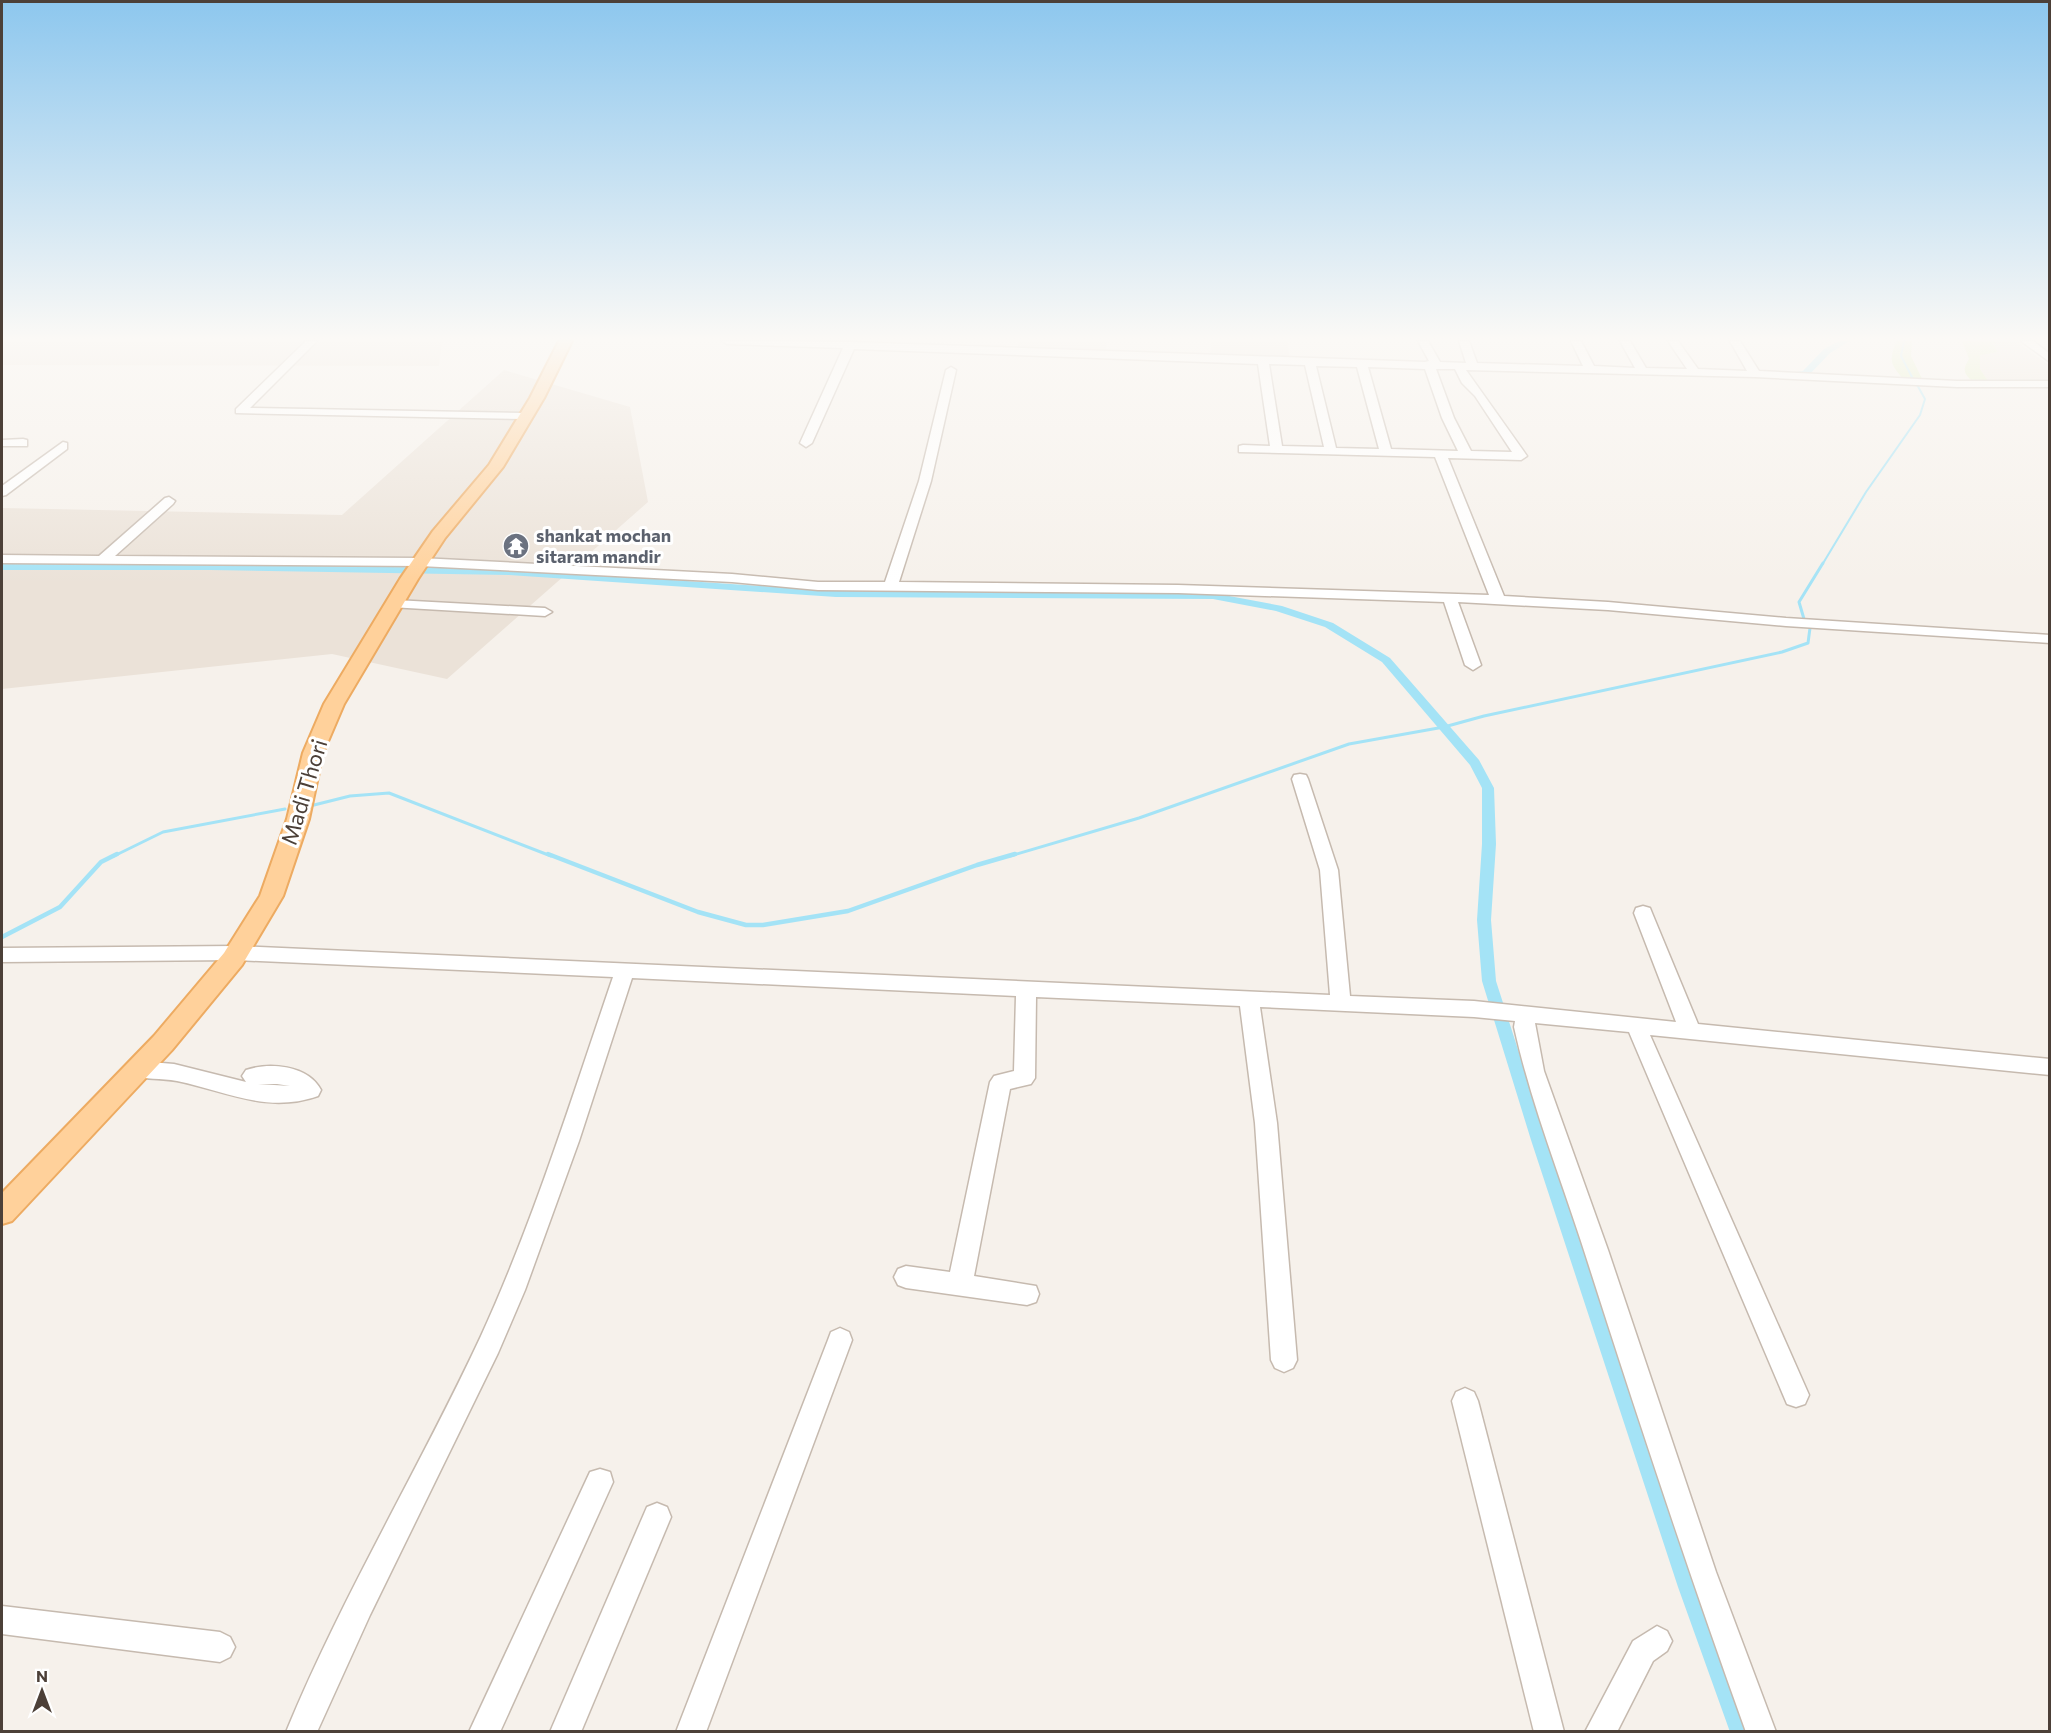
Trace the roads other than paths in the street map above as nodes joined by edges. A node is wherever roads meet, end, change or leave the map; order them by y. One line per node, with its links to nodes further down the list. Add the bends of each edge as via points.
1 (521, 422): 23 (main road, Madi Thori, via 495,466)
2 (815, 422): 11 (street)
3 (939, 422): 24 (street, via 925,481)
4 (1272, 422): 14 (street)
5 (1324, 422): 15 (street)
6 (1378, 422): 16 (street)
7 (1450, 422): 18 (street)
8 (1498, 422): 18 (street, via 1521,456)
9 (2, 443): 10 (street)
10 (23, 443)
11 (806, 443)
12 (63, 446): 19 (street)
13 (1243, 449): 14 (street)
14 (1276, 449): 15 (street)
15 (1331, 451): 16 (street)
16 (1386, 452): 17 (street)
17 (1440, 453): 18 (street); 26 (street)
18 (1466, 454)
19 (2, 492)
20 (169, 501): 22 (street)
21 (2, 559): 22 (street)
22 (102, 560): 23 (street)
23 (416, 568): 24 (street); 27 (main road, Madi Thori)
24 (890, 588): 25 (street, via 1178,589)
25 (1449, 597): 26 (street); 30 (street)
26 (1498, 600): 29 (street)
27 (395, 604): 28 (street); 33 (main road, Madi Thori, via 334,704 313,753 298,819 271,896)
28 (545, 612)
29 (2049, 639)
30 (1473, 665)
31 (1300, 779): 38 (street, via 1329,870)
32 (1643, 913): 41 (street)
33 (236, 953): 34 (street); 35 (street); 43 (main road, Madi Thori)
34 (2, 956)
35 (625, 971): 36 (street); 58 (street, via 513,1290)
36 (1026, 989): 37 (street); 47 (street, via 1024,1078 1001,1082)
37 (1249, 999): 38 (street); 50 (street, via 1266,1123)
38 (1341, 1003): 39 (street)
39 (1523, 1014): 40 (street); 64 (street, via 1534,1071 1702,1572)
40 (1636, 1025): 41 (street); 51 (street)
41 (1690, 1030): 42 (street)
42 (2049, 1067)
43 (138, 1069): 44 (street, via 177,1072 258,1094 302,1094 310,1090 300,1079); 45 (main road, Madi Thori)
44 (253, 1076)
45 (2, 1212)
46 (906, 1277): 47 (street)
47 (960, 1284): 48 (street)
48 (1027, 1294)
49 (840, 1340): 61 (street)
50 (1284, 1360)
51 (1796, 1395)
52 (1465, 1401): 62 (street)
53 (600, 1482): 59 (street)
54 (657, 1517): 60 (street)
55 (2, 1620): 57 (street)
56 (1657, 1641): 63 (street, via 1643,1651)
57 (220, 1647)
58 (301, 1731)
59 (484, 1731)
60 (564, 1731)
61 (691, 1731)
62 (1549, 1731)
63 (1600, 1731)
64 (1761, 1731)

